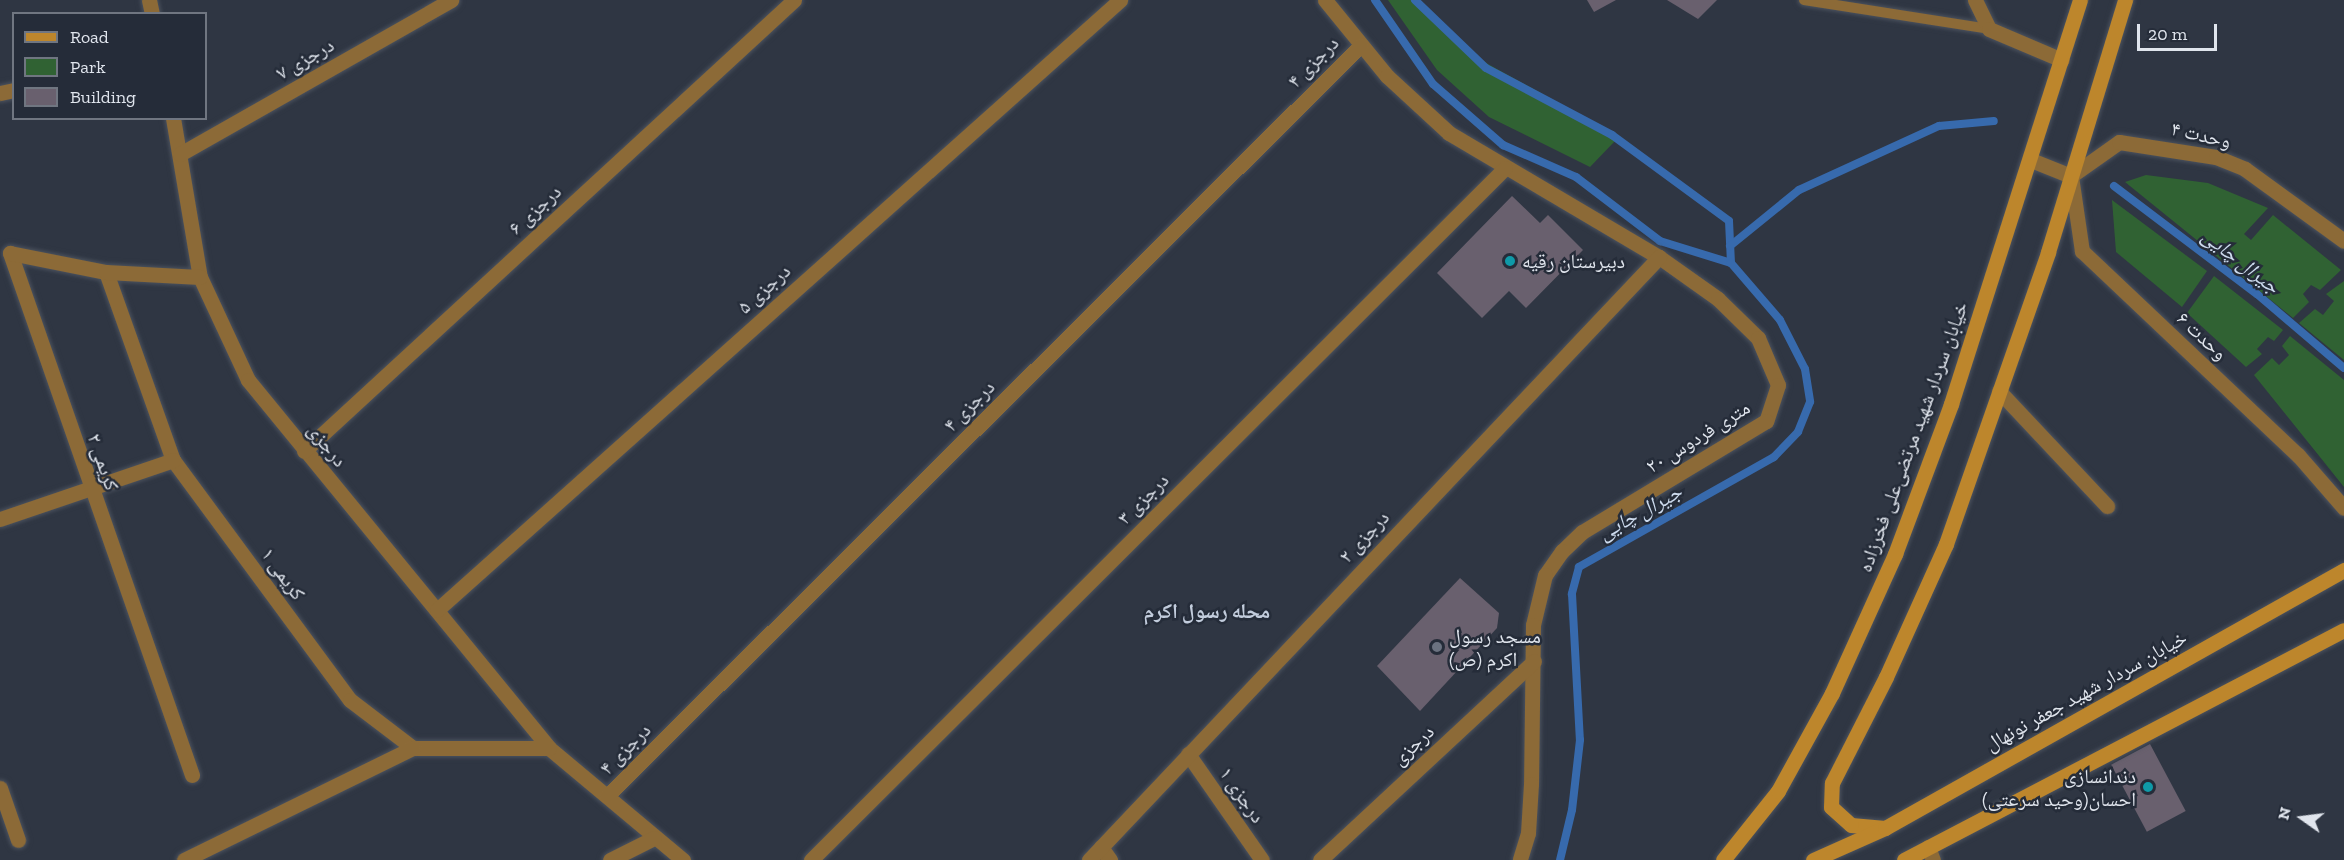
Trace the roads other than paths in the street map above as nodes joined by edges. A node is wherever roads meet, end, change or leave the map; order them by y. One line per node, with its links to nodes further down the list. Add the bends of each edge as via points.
1 (451, 0): 13 (street, درجزی ۷)
2 (794, 0): 22 (street, درجزی ۶)
3 (1120, 0): 30 (street, درجزی ۵)
4 (1325, 0): 10 (street, ۲۰ متری فردوس)
5 (1804, 0): 9 (lane)
6 (1975, 0): 9 (street)
7 (2080, 0): 11 (main road, خیابان سردار شهید مرتضی‌علی فخرزاده)
8 (2125, 0): 16 (main road)
9 (1989, 29): 11 (street)
10 (1361, 45): 15 (street, ۲۰ متری فردوس, via 1416,106 1449,133); 38 (street, درجزی ۴)
11 (2062, 60): 14 (main road, خیابان سردار شهید مرتضی‌علی فخرزاده)
12 (173, 120): 13 (street, درجزی)
13 (180, 154): 20 (street, درجزی)
14 (2031, 160): 16 (street); 52 (main road, خیابان سردار شهید مرتضی‌علی فخرزاده, via 1951,404 1895,554 1832,693 1778,791)
15 (1505, 168): 18 (street, ۲۰ متری فردوس); 47 (street, درجزی ۳)
16 (2071, 176): 17 (street, وحدت ۴, via 2119,142 2186,150 2245,169); 21 (main road); 26 (street, وحدت ۶, via 2082,251 2298,455)
17 (2344, 241)
18 (1659, 257): 32 (street, ۲۰ متری فردوس, via 1718,299 1758,338 1778,385 1776,401 1766,422 1749,434 1582,532 1562,551 1545,576 1538,600 1533,625); 35 (street, درجزی ۲)
19 (106, 272): 20 (street); 23 (street, کریمی ۱); 24 (street, کریمی ۲, via 10,254)
20 (200, 277): 22 (street, درجزی, via 248,380)
21 (1999, 391): 25 (street); 39 (main road, via 1946,544 1886,677 1832,783 1831,807 1851,825)
22 (304, 451): 30 (street, درجزی)
23 (173, 460): 24 (street); 33 (street, کریمی ۱, via 350,700)
24 (89, 488): 27 (street); 36 (street, کریمی ۲)
25 (2107, 506)
26 (2344, 508)
27 (0, 519)
28 (2344, 555): 29 (main road)
29 (2339, 573): 39 (main road, خیابان سردار شهید جعفر نونهال)
30 (436, 610): 34 (street, درجزی)
31 (2344, 630): 43 (main road)
32 (1534, 661): 50 (street, درجزی); 51 (street, ۲۰ متری فردوس, via 1531,794 1528,833)
33 (413, 748): 34 (street); 44 (street)
34 (549, 748): 38 (street, درجزی)
35 (1188, 754): 42 (street, درجزی ۲); 49 (street, درجزی ۱)
36 (192, 775)
37 (0, 788): 41 (street)
38 (607, 796): 40 (street, درجزی)
39 (1886, 828): 53 (main road, خیابان سردار شهید جعفر نونهال)
40 (654, 838): 45 (street); 46 (street, درجزی)
41 (18, 840)
42 (1106, 854): 48 (street, درجزی ۲)
43 (1930, 854): 54 (main road)
44 (184, 860)
45 (610, 860)
46 (683, 860)
47 (811, 860)
48 (1089, 860)
49 (1262, 860)
50 (1320, 860)
51 (1520, 860)
52 (1723, 860)
53 (1814, 860)
54 (1904, 860)

